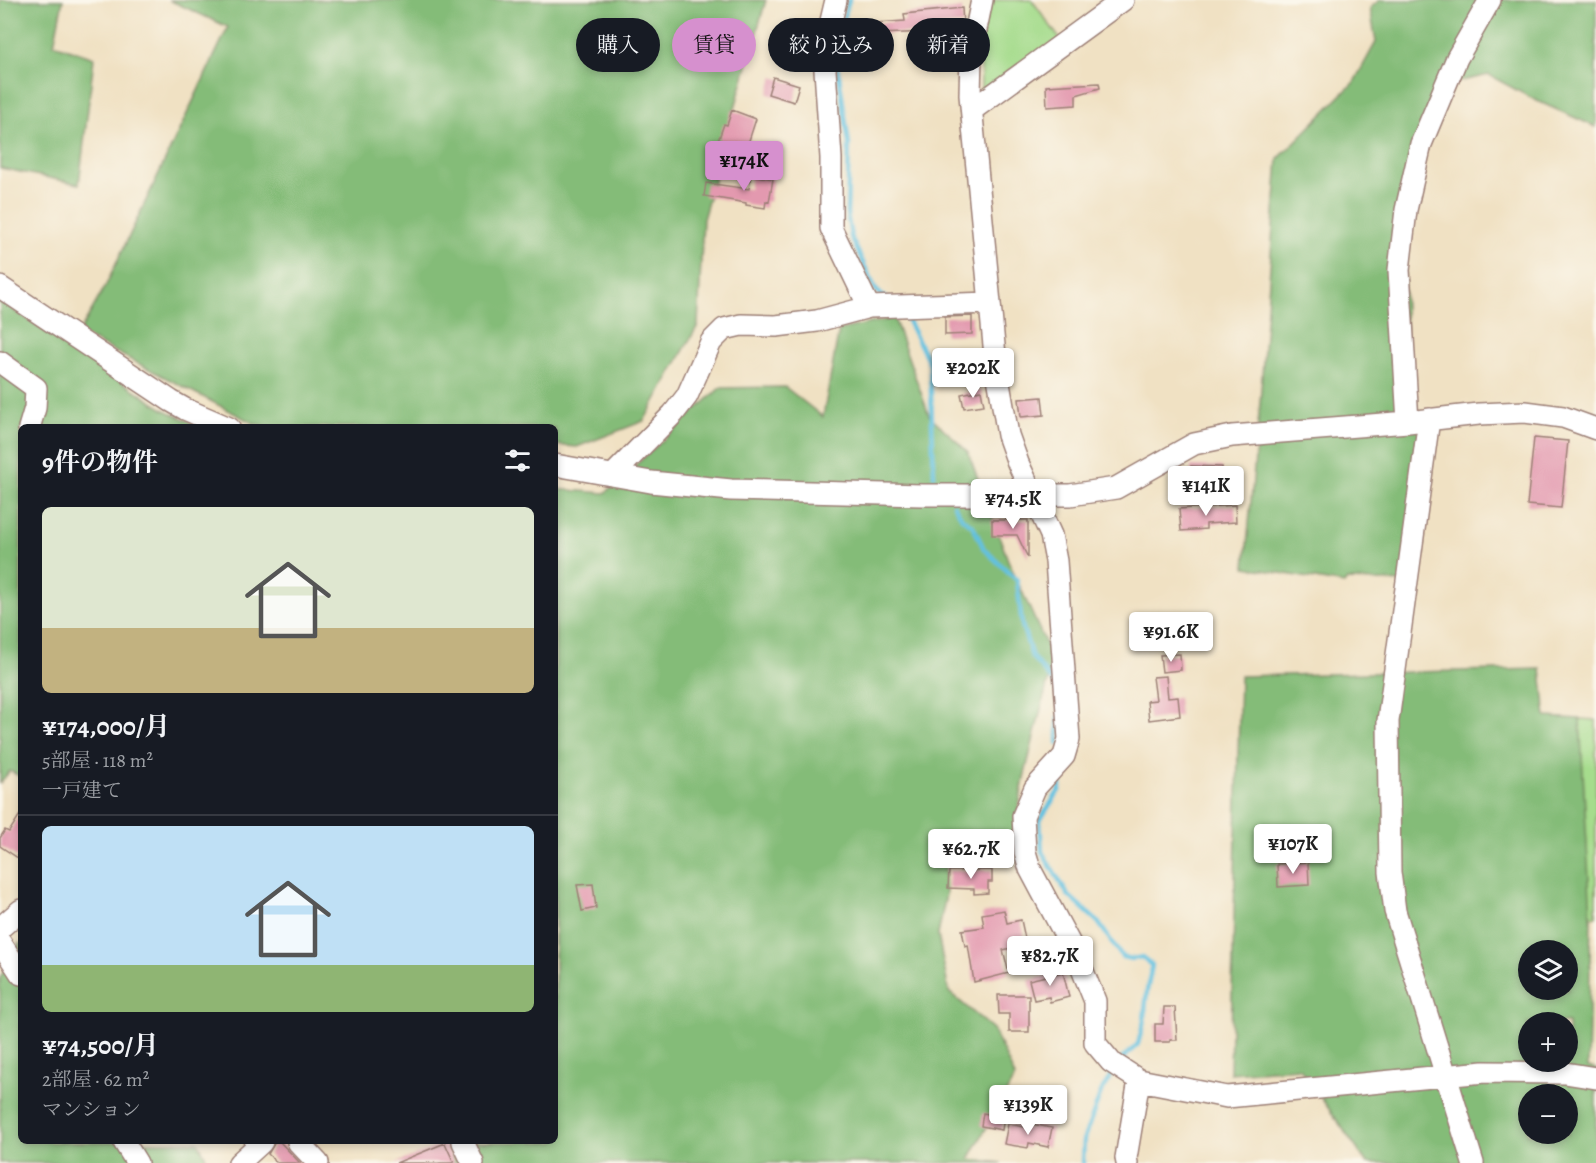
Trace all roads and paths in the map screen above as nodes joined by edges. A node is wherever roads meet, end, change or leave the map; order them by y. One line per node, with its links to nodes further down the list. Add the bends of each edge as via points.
1 (836, 0): 8 (street, via 825,70 831,228)
2 (982, 0): 5 (street, via 971,54)
3 (1123, 0): 5 (street)
4 (1490, 0): 10 (street, via 1457,58 1421,144 1406,210 1399,270)
5 (972, 110): 7 (street)
6 (0, 287): 12 (street, via 185,410)
7 (990, 303): 8 (street); 16 (street, via 1008,435)
8 (869, 307): 15 (street, via 817,321 724,329 711,342 687,396)
9 (0, 362): 11 (street, via 36,388)
10 (1418, 421): 13 (street, via 1525,412 1563,417); 16 (street, via 1232,436 1194,444 1116,488 1070,495); 21 (street, via 1388,721 1390,872 1395,911)
11 (30, 424)
12 (219, 424)
13 (1596, 429)
14 (558, 466): 15 (street)
15 (613, 475): 16 (street, via 731,490)
16 (1034, 495): 23 (street, via 1051,535 1056,561 1069,739 1064,756 1035,788 1023,816 1025,852 1095,1001 1095,1043 1111,1062)
17 (18, 913): 18 (street)
18 (0, 928)
19 (0, 942): 20 (street)
20 (18, 970)
21 (1446, 1076): 22 (street, via 1542,1072); 23 (street, via 1227,1097); 33 (street)
22 (1596, 1078)
23 (1139, 1080): 32 (street)
24 (125, 1144): 28 (street)
25 (260, 1144): 29 (street)
26 (300, 1144): 30 (street)
27 (465, 1144): 31 (street)
28 (137, 1163)
29 (239, 1163)
30 (318, 1163)
31 (473, 1163)
32 (1127, 1163)
33 (1473, 1163)

